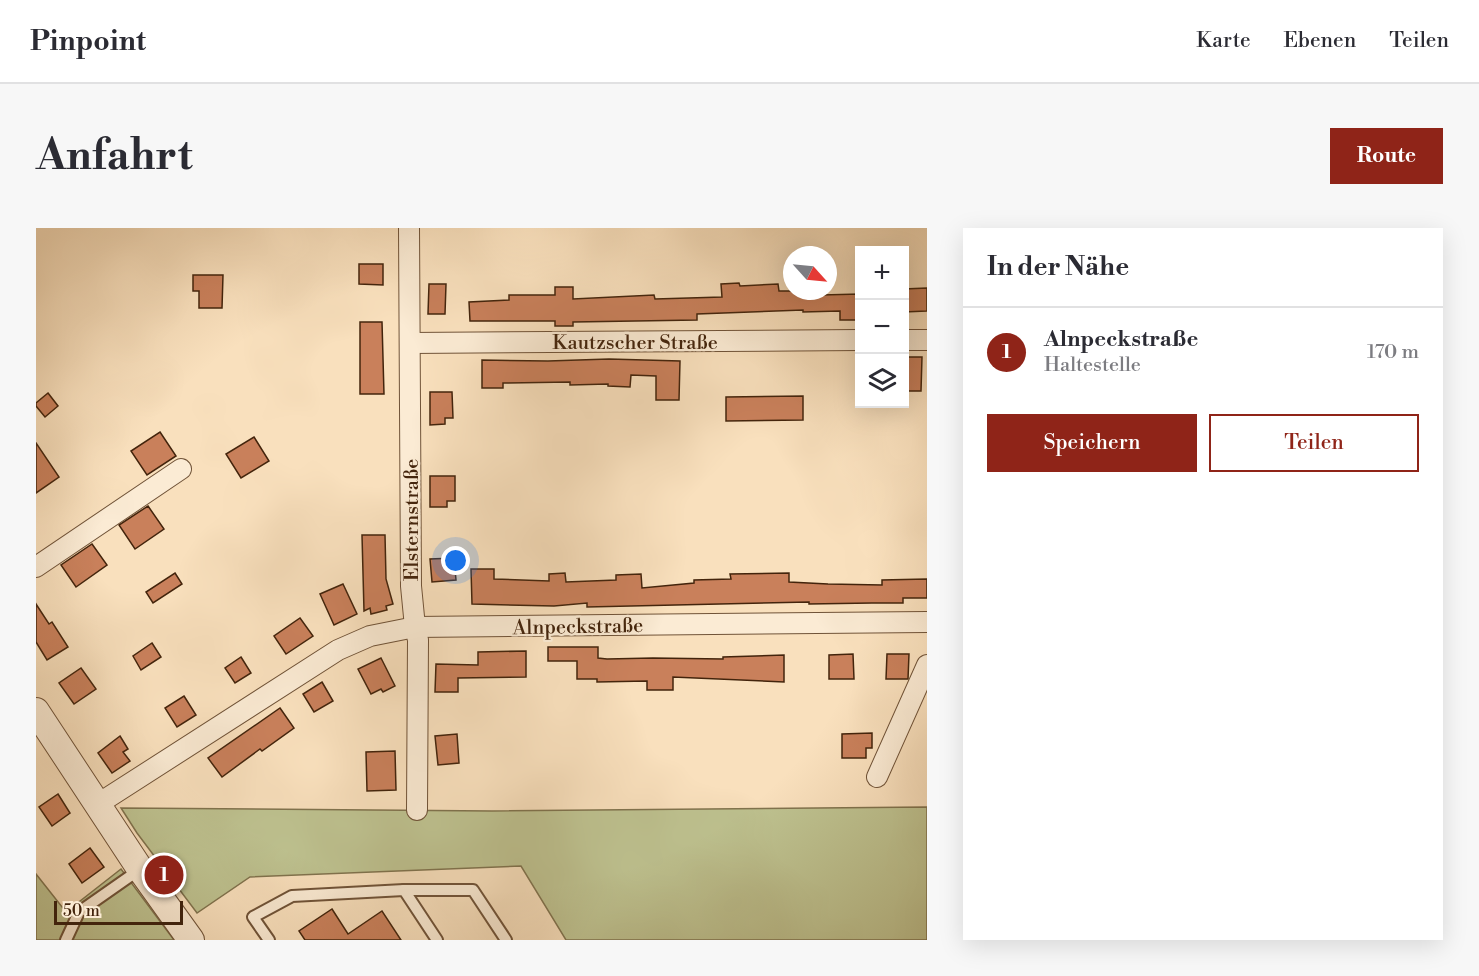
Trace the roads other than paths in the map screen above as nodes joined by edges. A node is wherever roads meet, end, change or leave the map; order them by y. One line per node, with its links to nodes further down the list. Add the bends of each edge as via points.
1 (409, 228): 5 (street, Elsternstraße)
2 (855, 340): 5 (street, Kautzscher Straße)
3 (909, 340): 4 (street)
4 (927, 340)
5 (410, 343): 9 (street, Elsternstraße, via 411,586)
6 (181, 469): 7 (street)
7 (36, 567)
8 (927, 622): 9 (street, Alnpeckstraße)
9 (415, 627): 13 (street, Alnpeckstraße, via 370,636 338,650); 14 (street, Elsternstraße)
10 (927, 665): 12 (street)
11 (36, 711): 13 (street)
12 (877, 777)
13 (98, 804): 15 (street)
14 (417, 810)
15 (140, 869): 17 (lane, via 79,912); 18 (street)
16 (404, 890): 19 (lane, via 292,896 254,917); 20 (lane); 21 (lane, via 473,890)
17 (66, 940)
18 (191, 940)
19 (269, 940)
20 (437, 940)
21 (506, 940)

